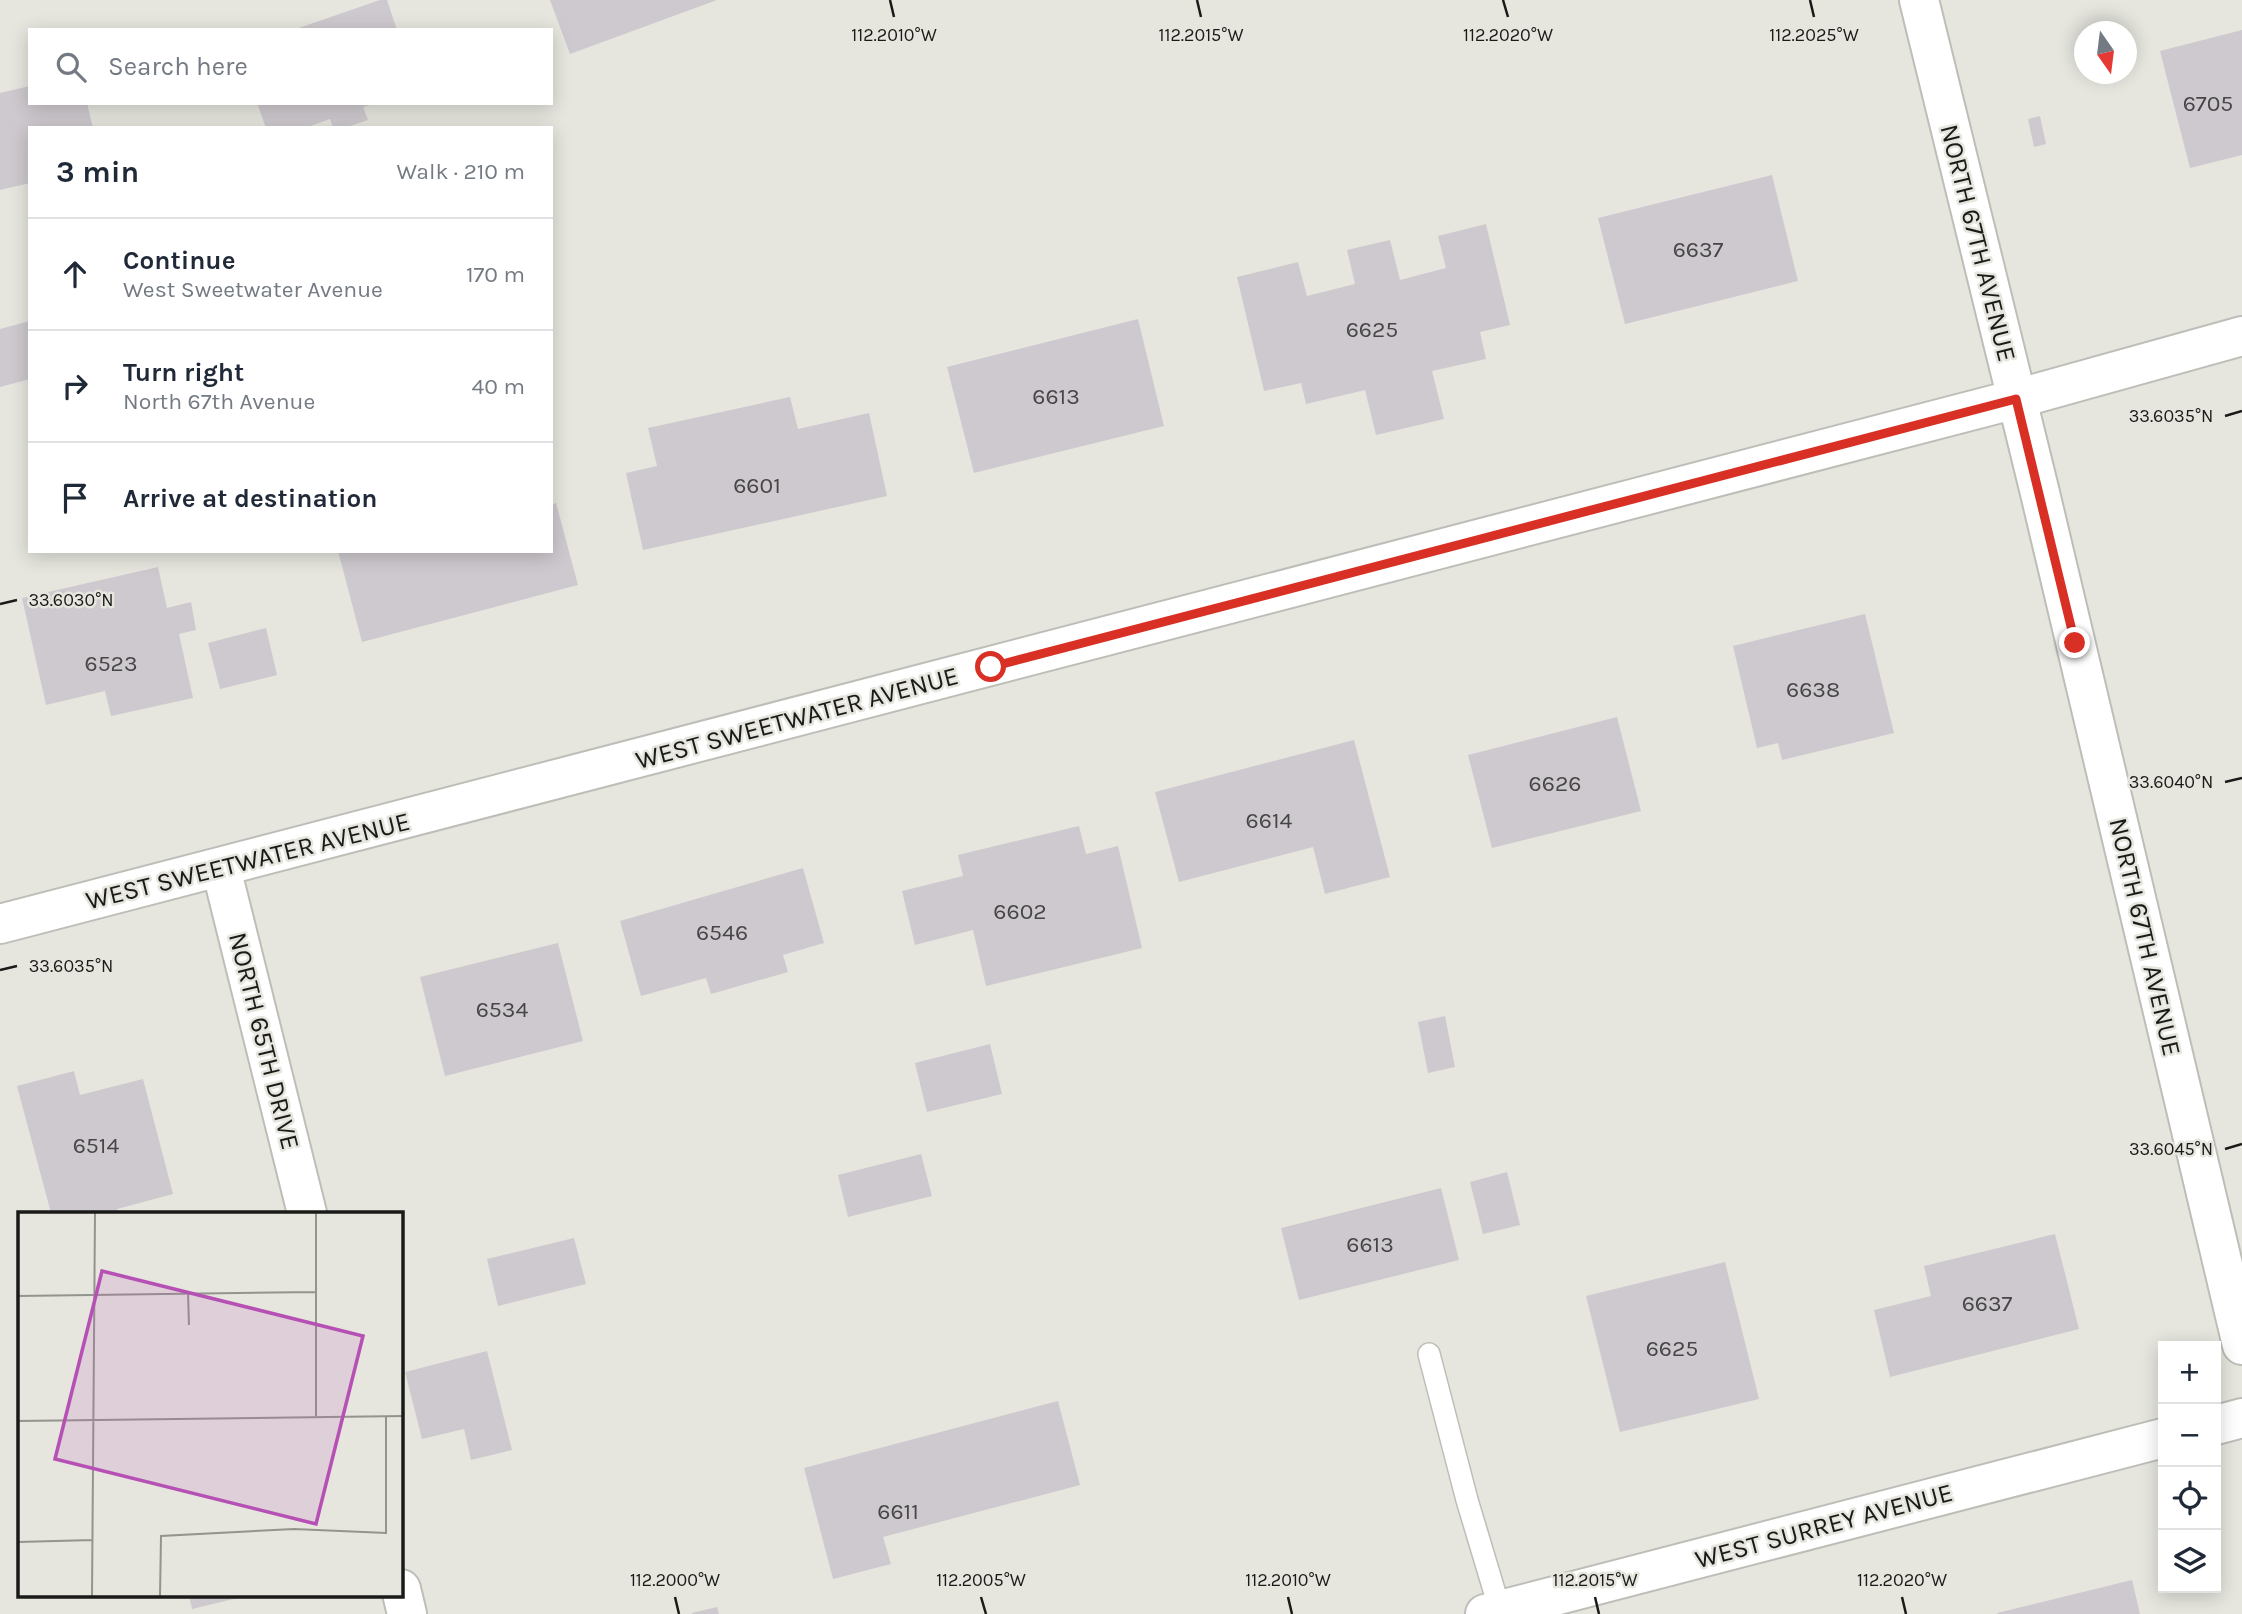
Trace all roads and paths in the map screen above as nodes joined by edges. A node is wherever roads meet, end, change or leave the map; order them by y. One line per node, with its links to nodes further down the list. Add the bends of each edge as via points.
1 (1919, 0): 3 (street, NORTH 67TH AVENUE)
2 (2242, 336): 3 (street, WEST SWEETWATER AVENUE)
3 (2016, 399): 4 (street, WEST SWEETWATER AVENUE); 7 (street, NORTH 67TH AVENUE)
4 (221, 868): 5 (street, WEST SWEETWATER AVENUE); 6 (street, NORTH 65TH DRIVE)
5 (0, 925)
6 (307, 1212)
7 (2242, 1345)
8 (1429, 1354): 13 (lane)
9 (2242, 1418): 10 (street)
10 (2221, 1424)
11 (2158, 1439): 13 (street, WEST SURREY AVENUE)
12 (402, 1593): 14 (street)
13 (1493, 1612)
14 (407, 1614)

